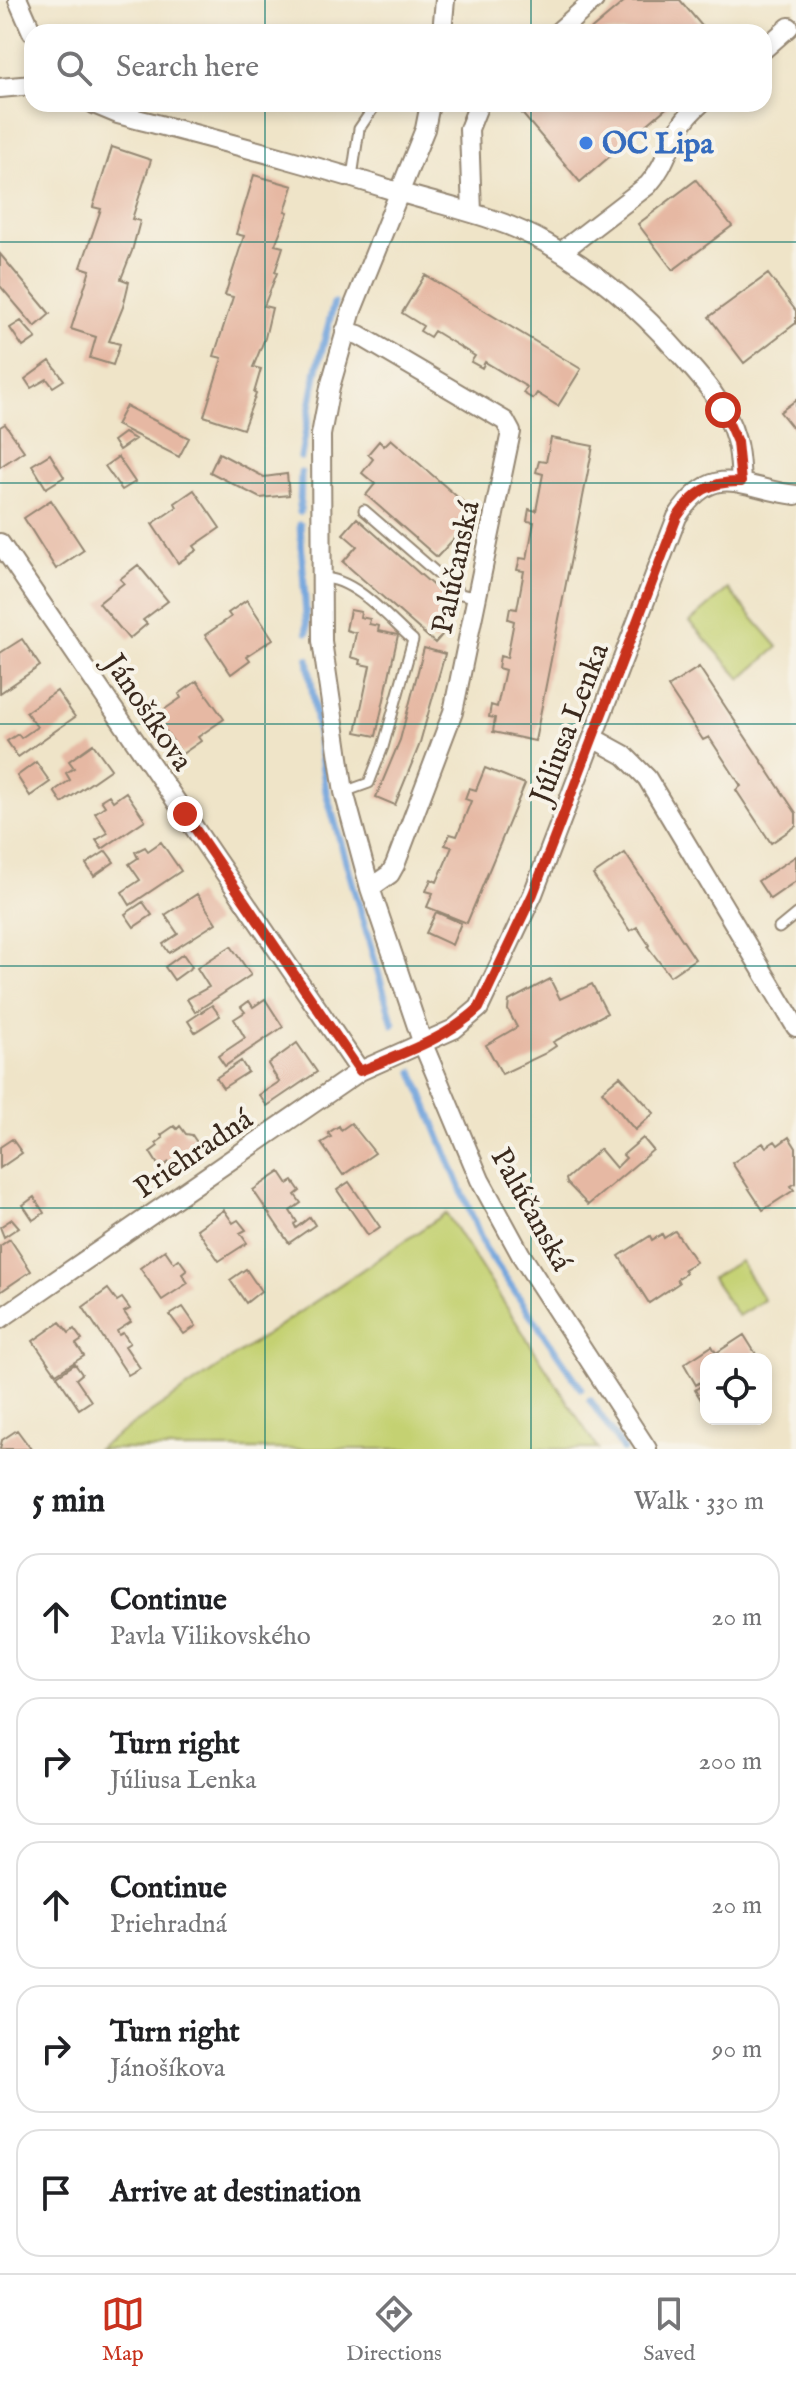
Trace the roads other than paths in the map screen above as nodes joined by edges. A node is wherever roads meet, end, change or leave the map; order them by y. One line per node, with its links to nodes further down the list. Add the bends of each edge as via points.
1 (18, 0): 4 (street)
2 (445, 0): 5 (street)
3 (594, 0): 6 (street)
4 (28, 24)
5 (443, 24)
6 (567, 24)
7 (789, 27): 8 (street)
8 (772, 42)
9 (24, 86): 10 (street)
10 (0, 88)
11 (113, 112): 16 (street)
12 (371, 112): 16 (lane, via 359,129)
13 (428, 112): 17 (street, Palúčanská)
14 (476, 112): 18 (street, via 469,129)
15 (690, 112): 19 (street, via 648,185)
16 (352, 177): 17 (street)
17 (400, 192): 18 (street); 20 (street, Palúčanská)
18 (472, 213): 19 (street)
19 (561, 252): 21 (street, via 635,307 697,374 729,421)
20 (345, 331): 25 (street, Palúčanská, via 321,435); 26 (street, Palúčanská, via 509,426)
21 (741, 482): 22 (street, Júliusa Lenka); 27 (street, Júliusa Lenka, via 698,491 677,517)
22 (796, 495)
23 (364, 510): 26 (lane, via 461,594)
24 (0, 543): 35 (street, Jánošíkova)
25 (322, 578): 28 (street, Palúčanská, via 322,641); 28 (lane, via 353,588 413,640 369,783)
26 (477, 598): 29 (street, Palúčanská, via 453,712 395,865)
27 (593, 738): 32 (street, via 624,755 647,778); 34 (street, Júliusa Lenka, via 533,894 479,1008 454,1029)
28 (344, 792): 29 (street, Palúčanská)
29 (370, 888): 34 (street, Palúčanská)
30 (796, 914): 31 (lane)
31 (779, 928)
32 (789, 996): 33 (street)
33 (796, 1027)
34 (423, 1044): 35 (street, Priehradná); 37 (street, Palúčanská, via 480,1180 521,1255)
35 (360, 1071): 36 (street, Priehradná)
36 (0, 1319)
37 (647, 1449)

